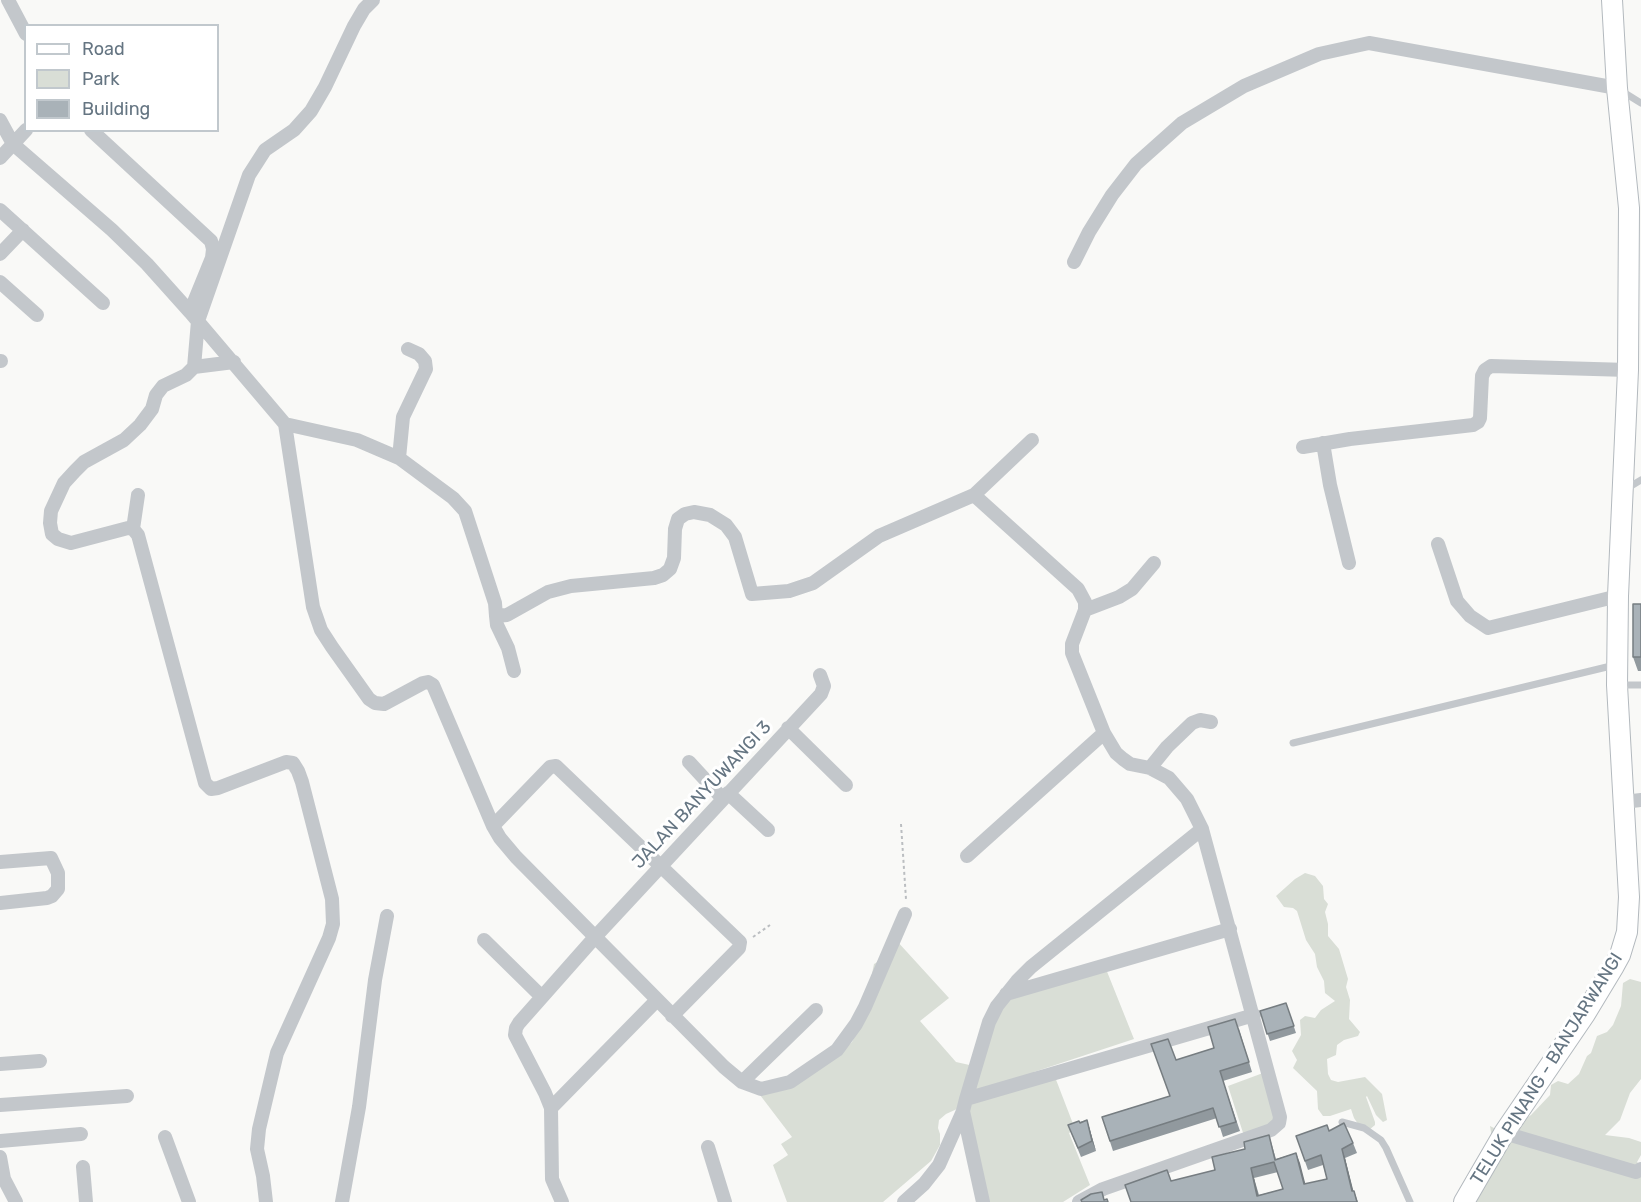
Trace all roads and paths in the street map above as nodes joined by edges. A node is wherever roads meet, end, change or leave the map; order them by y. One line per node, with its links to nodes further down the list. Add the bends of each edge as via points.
1 (8, 0): 4 (street)
2 (373, 0): 19 (street, via 354,26 311,111 294,130 265,150 249,175)
3 (1612, 0): 5 (main road, TELUK PINANG - BANJARWANGI)
4 (24, 30)
5 (1617, 88): 6 (lane); 15 (street, via 1369,43 1319,54 1244,86 1182,123 1136,164 1112,195); 23 (main road, TELUK PINANG - BANJARWANGI, via 1629,208)
6 (1641, 103)
7 (0, 120): 10 (street)
8 (24, 132): 10 (street)
9 (94, 132): 19 (street, via 211,242 212,258)
10 (13, 144): 11 (street); 19 (street, via 112,230)
11 (0, 158)
12 (0, 210): 13 (street)
13 (23, 230): 14 (street); 17 (street)
14 (0, 254)
15 (1074, 262)
16 (0, 282): 18 (street)
17 (103, 303)
18 (38, 315)
19 (194, 316): 21 (street); 22 (street)
20 (408, 349): 28 (street, via 419,354 426,369 403,417)
21 (234, 362): 22 (street); 24 (street)
22 (194, 367): 33 (street, via 163,386 152,409 124,440 75,471 64,483 51,511 52,534 71,543)
23 (1628, 370): 26 (street, via 1491,366 1482,375 1480,418 1473,425); 30 (main road, TELUK PINANG - BANJARWANGI)
24 (285, 424): 28 (street, via 357,440); 55 (street, via 306,567 321,630 375,703 384,704 423,684 433,684)
25 (1032, 440): 32 (street)
26 (1323, 443): 27 (street); 36 (street)
27 (1303, 447)
28 (399, 458): 39 (street, via 465,511)
29 (1641, 480): 30 (lane)
30 (1623, 490): 37 (main road, TELUK PINANG - BANJARWANGI)
31 (138, 495): 33 (street)
32 (974, 495): 38 (street, via 1078,589); 39 (street, via 879,536 813,583 789,591 752,594 735,537 726,525 710,515 685,514 678,519 674,558 663,576 571,585 548,592 507,615)
33 (133, 529): 94 (street, via 141,545 205,783 211,789 218,788 286,762 293,763 302,782 329,884 333,924 278,1053 259,1129 257,1149)
34 (1438, 544): 37 (street, via 1456,601 1488,628)
35 (1154, 563): 38 (street, via 1132,589)
36 (1349, 563)
37 (1618, 596): 40 (main road, TELUK PINANG - BANJARWANGI)
38 (1085, 610): 47 (street, via 1072,653)
39 (496, 616): 41 (street)
40 (1618, 664): 43 (main road, TELUK PINANG - BANJARWANGI); 48 (lane)
41 (514, 671)
42 (820, 675): 46 (street, JALAN BANYUWANGI 3, via 824,686 821,694)
43 (1617, 685): 44 (lane); 53 (main road, TELUK PINANG - BANJARWANGI)
44 (1641, 685)
45 (1211, 722): 50 (street, via 1192,723)
46 (788, 728): 51 (street); 52 (street, JALAN BANYUWANGI 3)
47 (1104, 733): 50 (street, via 1123,759); 58 (street)
48 (1293, 743)
49 (689, 762): 52 (street)
50 (1150, 768): 56 (street, via 1176,786)
51 (846, 785)
52 (725, 796): 57 (street); 60 (street, JALAN BANYUWANGI 3)
53 (1632, 801): 83 (main road, TELUK PINANG - BANJARWANGI, via 1629,914 1620,955)
54 (901, 824): 62 (path)
55 (493, 826): 60 (street, via 553,765); 66 (street, via 516,857)
56 (1202, 829): 65 (street); 69 (street, via 1031,968)
57 (768, 830)
58 (967, 856)
59 (0, 862): 61 (street, via 51,858 58,873 58,889 51,896)
60 (660, 866): 66 (street, JALAN BANYUWANGI 3); 68 (street)
61 (0, 903)
62 (904, 914): 77 (street, via 866,1007 837,1050 790,1082 761,1089)
63 (387, 916): 95 (street)
64 (770, 925): 68 (path)
65 (1230, 929): 69 (street); 73 (street)
66 (596, 936): 70 (street, JALAN BANYUWANGI 3); 71 (street)
67 (484, 940): 70 (street)
68 (741, 946): 74 (street)
69 (1006, 994): 80 (street, via 989,1022)
70 (542, 997): 81 (street, JALAN BANYUWANGI 3, via 519,1023 515,1035)
71 (657, 1000): 74 (street); 81 (street)
72 (816, 1010): 77 (street)
73 (1254, 1015): 80 (street); 100 (street, via 1279,1110 1276,1127 1103,1189)
74 (672, 1016): 77 (street)
75 (40, 1060): 76 (street)
76 (0, 1064)
77 (742, 1082)
78 (127, 1096): 79 (street)
79 (0, 1105)
80 (964, 1105): 98 (street, via 939,1165); 99 (street)
81 (550, 1108): 96 (street, via 552,1179)
82 (1342, 1122): 101 (lane, via 1364,1128 1381,1140)
83 (1504, 1133): 90 (street); 102 (main road, TELUK PINANG - BANJARWANGI)
84 (81, 1134): 86 (street)
85 (165, 1137): 93 (street)
86 (0, 1141)
87 (708, 1147): 97 (street)
88 (0, 1157): 91 (street)
89 (83, 1167): 92 (street)
90 (1639, 1172)
91 (9, 1198)
92 (86, 1202)
93 (189, 1202)
94 (266, 1202)
95 (342, 1202)
96 (562, 1202)
97 (725, 1202)
98 (904, 1202)
99 (983, 1202)
100 (1079, 1202)
101 (1410, 1202)
102 (1464, 1202)

